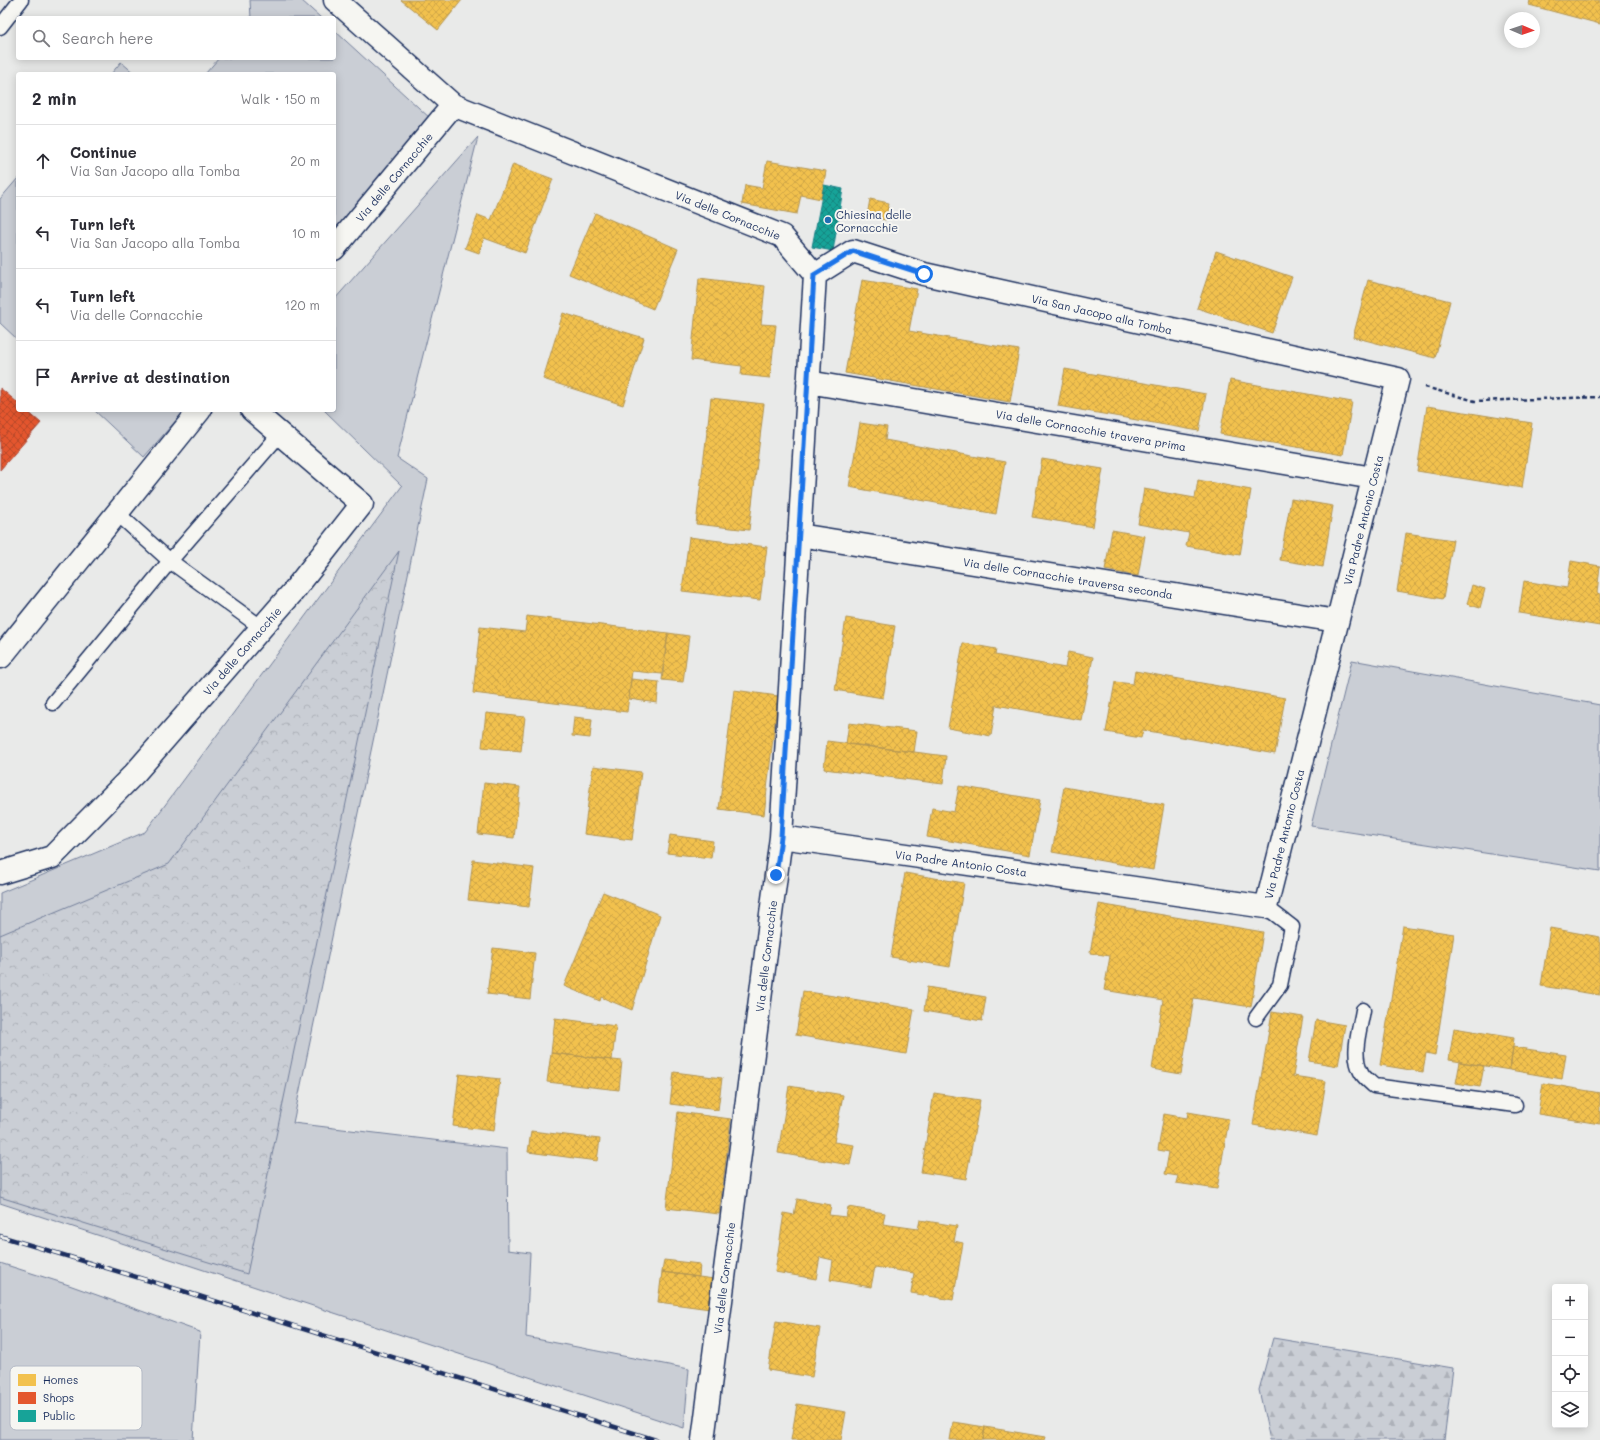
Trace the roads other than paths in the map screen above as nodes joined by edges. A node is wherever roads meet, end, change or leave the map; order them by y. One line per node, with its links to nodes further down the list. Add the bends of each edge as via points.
1 (21, 0): 3 (lane)
2 (335, 0): 4 (street, Via delle Cornacchie)
3 (0, 27)
4 (453, 105): 5 (street, Via delle Cornacchie); 6 (street, Via delle Cornacchie, via 782,236)
5 (336, 247)
6 (814, 275): 7 (street, Via San Jacopo alla Tomba, via 853,251 924,274); 8 (street, Via delle Cornacchie)
7 (1398, 379): 12 (street, Via Padre Antonio Costa)
8 (808, 382): 12 (street, Via delle Cornacchie travera prima); 14 (street, Via delle Cornacchie)
9 (198, 412): 13 (street)
10 (254, 412): 11 (street, Via delle Cornacchie)
11 (280, 434): 15 (lane); 17 (street, Via delle Cornacchie, via 362,504)
12 (1373, 478): 16 (street, Via Padre Antonio Costa)
13 (117, 513): 15 (lane); 18 (street)
14 (799, 535): 16 (street, Via delle Cornacchie traversa seconda); 20 (street, Via delle Cornacchie)
15 (170, 561): 17 (lane); 19 (lane)
16 (1337, 621): 22 (street, Via Padre Antonio Costa)
17 (262, 628): 21 (street, Via delle Cornacchie, via 135,773 52,856)
18 (1, 657)
19 (54, 703)
20 (781, 837): 22 (street, Via Padre Antonio Costa); 26 (street, Via delle Cornacchie)
21 (0, 873)
22 (1266, 907): 24 (lane, via 1292,927 1280,985)
23 (1363, 1010): 25 (lane, via 1357,1060 1361,1073 1374,1086)
24 (1256, 1018)
25 (1515, 1104)
26 (703, 1440)

